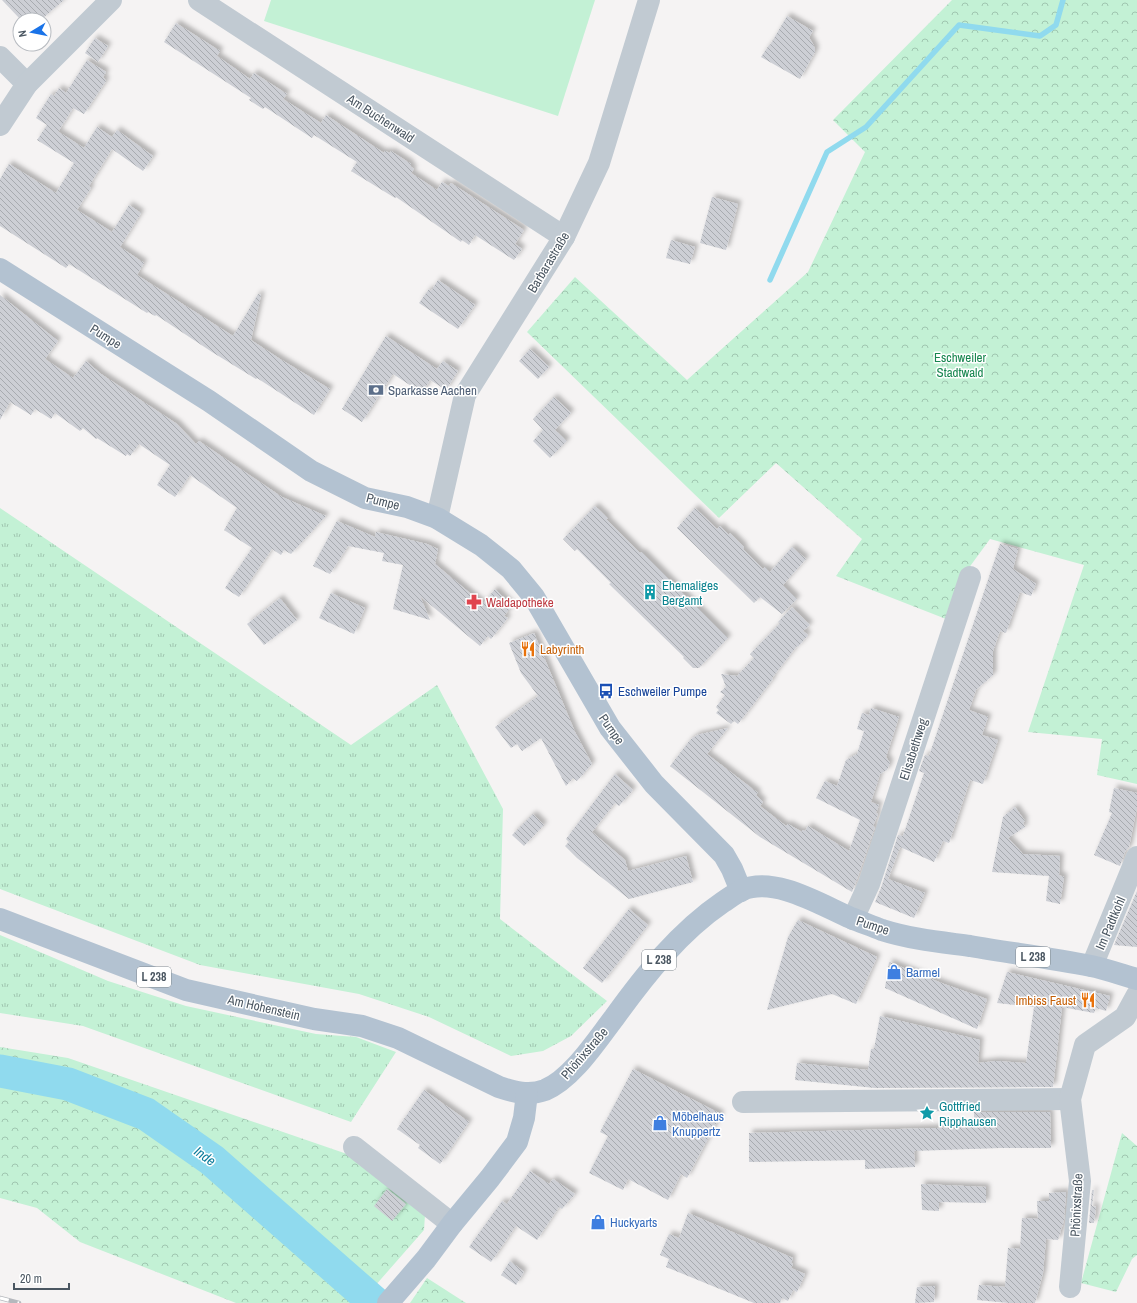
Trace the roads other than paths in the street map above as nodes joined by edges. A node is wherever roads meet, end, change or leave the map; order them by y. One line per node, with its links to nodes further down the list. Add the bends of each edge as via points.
1 (111, 0): 5 (street)
2 (199, 0): 7 (street, Am Buchenwald)
3 (649, 0): 7 (street, Barbarastraße, via 598,163)
4 (0, 57): 5 (street)
5 (27, 84): 6 (street)
6 (0, 125)
7 (564, 237): 9 (street, Barbarastraße, via 465,395)
8 (0, 269): 9 (main road, Pumpe, via 209,401 311,471 365,498 407,507)
9 (437, 518): 12 (main road, Pumpe, via 481,545 511,569 534,597 610,728 654,784 724,855)
10 (970, 577): 14 (street, Elisabethweg, via 869,884)
11 (1137, 857): 15 (street, Im Padtkohl)
12 (742, 891): 14 (main road, Pumpe / L 238, via 759,887 779,889 801,895); 18 (main road, Phönixstraße / L 238, via 704,917 655,964 580,1062 564,1078 546,1090)
13 (0, 919): 18 (main road, Am Hohenstein / L 238, via 186,990 314,1019 362,1026 398,1038 515,1093)
14 (853, 919): 15 (main road, Pumpe / L 238, via 884,930 929,940)
15 (1092, 966): 16 (main road, Pumpe / L 238)
16 (1137, 979)
17 (1137, 994): 19 (street, Phönixstraße, via 1125,1016 1085,1045)
18 (527, 1094): 22 (main road, via 517,1142)
19 (1070, 1099): 20 (street); 23 (street, Phönixstraße, via 1080,1181)
20 (743, 1102)
21 (354, 1147): 22 (street)
22 (452, 1224): 24 (main road)
23 (1070, 1287)
24 (388, 1303)

